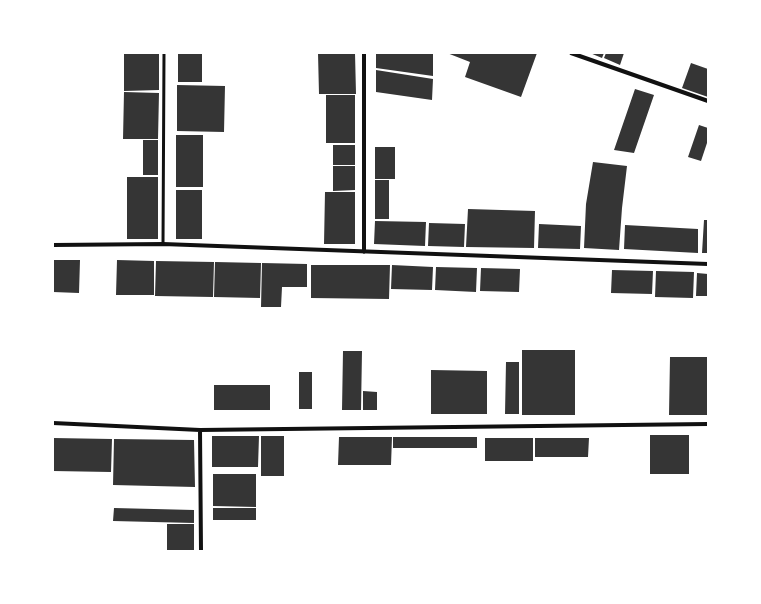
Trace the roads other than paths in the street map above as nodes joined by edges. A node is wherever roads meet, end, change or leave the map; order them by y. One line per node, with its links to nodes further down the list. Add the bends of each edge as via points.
1 (164, 53): 5 (lane)
2 (364, 53): 7 (street)
3 (571, 53): 4 (street)
4 (708, 101)
5 (163, 244): 6 (street); 7 (street)
6 (53, 245)
7 (364, 252): 8 (street)
8 (708, 264)
9 (53, 423): 11 (street)
10 (708, 424): 11 (street)
11 (200, 430): 12 (street)
12 (201, 551)

